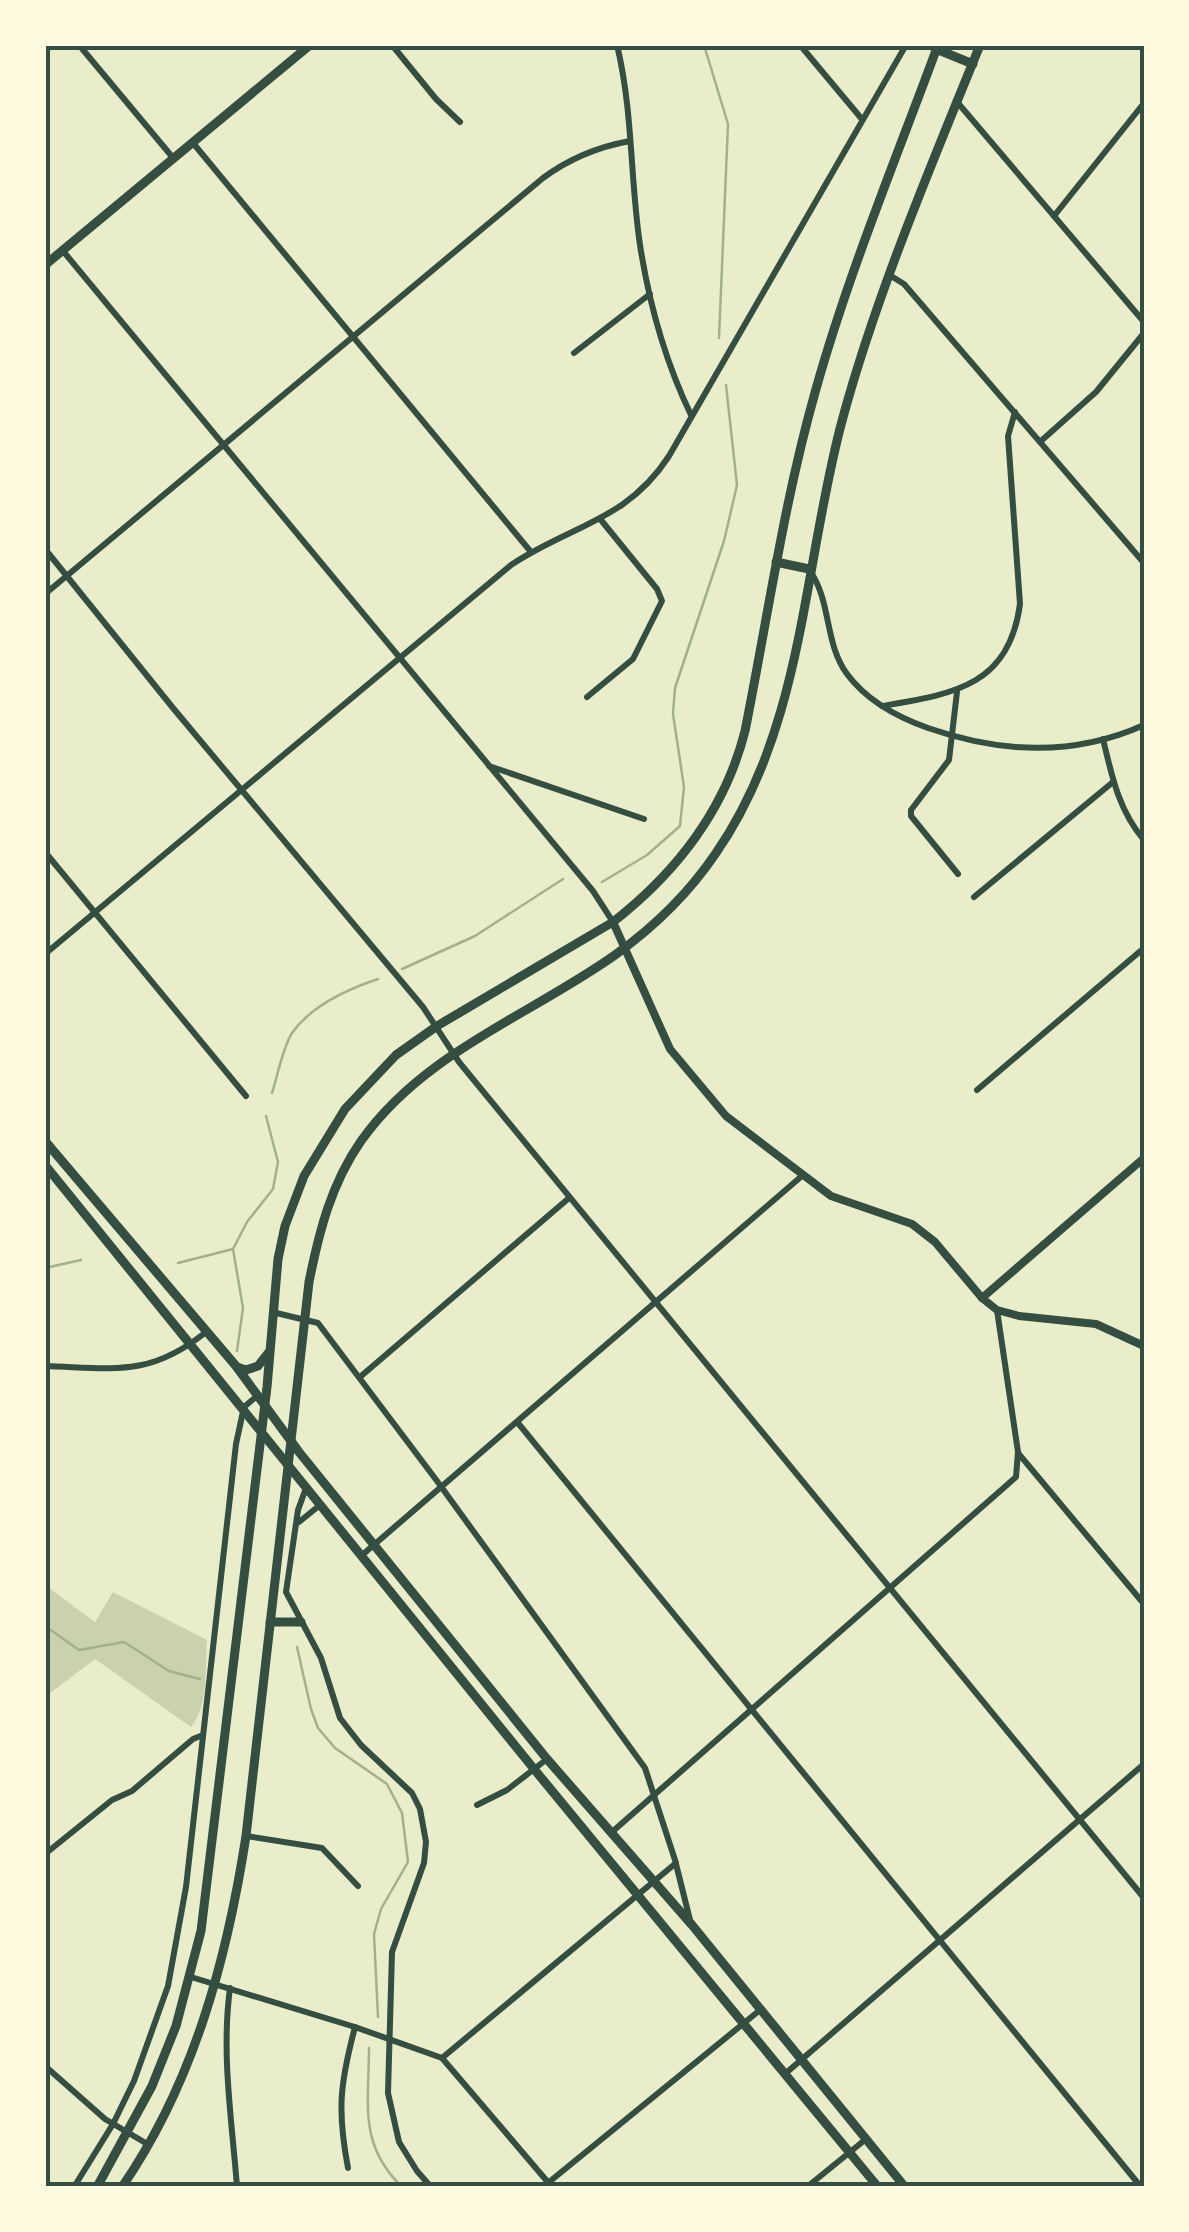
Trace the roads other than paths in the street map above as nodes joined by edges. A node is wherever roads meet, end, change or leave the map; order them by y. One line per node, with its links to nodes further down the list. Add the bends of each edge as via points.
1 (79, 45): 17 (street)
2 (310, 45): 16 (main road)
3 (392, 45): 14 (street)
4 (617, 45): 15 (street)
5 (800, 45): 13 (street)
6 (906, 45): 13 (street)
7 (923, 45): 9 (street)
8 (980, 45): 10 (main road)
9 (937, 47): 10 (main road); 34 (main road, via 832,336)
10 (973, 64): 12 (main road)
11 (1144, 103): 18 (street)
12 (958, 104): 18 (street); 21 (main road)
13 (862, 120): 28 (street)
14 (460, 122)
15 (630, 141): 22 (street); 25 (street, via 559,166)
16 (193, 142): 17 (main road); 25 (street)
17 (174, 158): 19 (main road)
18 (1054, 216): 23 (street)
19 (63, 251): 20 (main road); 30 (street)
20 (45, 266)
21 (891, 276): 27 (street); 36 (main road, via 841,424)
22 (650, 294): 26 (street); 28 (street)
23 (1144, 322)
24 (1144, 333): 29 (street, via 1096,392)
25 (352, 337): 30 (street); 33 (street)
26 (574, 353)
27 (1015, 412): 29 (street); 40 (street, via 1008,436 1017,626 984,676)
28 (692, 416): 31 (street, via 648,486)
29 (1041, 441): 35 (street)
30 (223, 445): 37 (street); 39 (street)
31 (601, 520): 33 (street); 41 (street, via 662,601 633,659)
32 (45, 549): 37 (street)
33 (532, 552): 39 (street)
34 (776, 562): 36 (main road); 55 (main road, via 745,731 726,786 667,875)
35 (1144, 563)
36 (810, 569): 42 (street, via 844,670); 57 (main road, via 773,742 748,798 684,893)
37 (67, 576): 38 (street); 48 (street)
38 (45, 594)
39 (400, 659): 46 (street); 48 (street)
40 (957, 692): 42 (street); 44 (street)
41 (587, 696)
42 (881, 706): 44 (street)
43 (1144, 725): 45 (street)
44 (953, 736): 45 (street, via 1020,749); 52 (street, via 949,760 911,810)
45 (1103, 740): 47 (street)
46 (488, 766): 49 (street); 55 (street)
47 (1113, 782): 50 (street); 53 (street)
48 (242, 790): 54 (street); 59 (street)
49 (644, 818)
50 (1144, 840)
51 (45, 852): 54 (street)
52 (958, 874)
53 (974, 897)
54 (95, 913): 58 (street); 62 (street)
55 (613, 922): 57 (street); 59 (main road)
56 (1144, 948): 61 (street)
57 (624, 949): 60 (main road); 66 (street, via 677,1060 718,1110)
58 (45, 954)
59 (437, 1026): 60 (street); 71 (main road, via 377,1072 315,1154 286,1226)
60 (453, 1054): 67 (street); 72 (main road, via 397,1099 343,1172 322,1223)
61 (977, 1090)
62 (246, 1096)
63 (45, 1141): 73 (main road)
64 (1144, 1158): 68 (street)
65 (45, 1165): 74 (main road)
66 (803, 1174): 68 (street, via 830,1196 912,1224); 69 (street)
67 (570, 1198): 69 (street); 79 (street)
68 (982, 1298): 70 (street)
69 (657, 1302): 82 (street); 93 (street)
70 (998, 1310): 75 (street, via 1096,1324); 85 (street)
71 (272, 1312): 72 (street); 76 (main road)
72 (306, 1319): 79 (street, via 318,1323); 84 (main road)
73 (206, 1332): 74 (street); 78 (main road)
74 (190, 1345): 77 (street, via 142,1367); 81 (main road)
75 (1144, 1346)
76 (270, 1350): 78 (main road, via 258,1366); 80 (main road)
77 (45, 1366)
78 (236, 1366): 80 (main road)
79 (360, 1378): 88 (street)
80 (261, 1401): 81 (street); 83 (main road); 84 (main road)
81 (244, 1407): 83 (main road); 98 (street)
82 (518, 1424): 88 (street); 97 (street)
83 (260, 1428): 86 (main road); 115 (main road)
84 (290, 1440): 86 (main road); 91 (main road)
85 (1018, 1452): 93 (street, via 1011,1483); 94 (street)
86 (287, 1462): 87 (main road); 95 (main road)
87 (306, 1487): 89 (main road); 90 (street)
88 (442, 1488): 91 (street); 102 (street, via 631,1746)
89 (320, 1505): 90 (street); 92 (main road)
90 (298, 1523): 96 (street, via 286,1580)
91 (375, 1544): 92 (street); 99 (main road)
92 (361, 1556): 101 (main road)
93 (890, 1587): 97 (street); 104 (street)
94 (1144, 1604)
95 (270, 1622): 96 (main road); 106 (main road)
96 (301, 1622): 121 (street, via 350,1734 401,1779 420,1810 426,1851 392,1952)
97 (751, 1709): 102 (street); 114 (street)
98 (204, 1735): 107 (street); 126 (street, via 168,1986)
99 (547, 1758): 101 (street); 105 (main road)
100 (1144, 1764): 104 (street)
101 (534, 1769): 103 (street); 111 (main road)
102 (655, 1794): 105 (street); 108 (street)
103 (476, 1805)
104 (1080, 1819): 112 (street); 114 (street)
105 (612, 1832): 109 (main road)
106 (246, 1836): 110 (street, via 322,1848); 116 (main road)
107 (45, 1854)
108 (676, 1863): 109 (street); 113 (street)
109 (654, 1881): 111 (street); 113 (main road)
110 (358, 1886)
111 (638, 1894): 119 (main road); 122 (street)
112 (1144, 1898)
113 (692, 1926): 118 (main road)
114 (940, 1940): 123 (street); 141 (street)
115 (191, 1977): 116 (street); 127 (main road)
116 (216, 1984): 117 (street); 129 (main road)
117 (230, 1988): 120 (street); 136 (street, via 227,2059)
118 (760, 2010): 119 (street); 123 (main road)
119 (745, 2022): 125 (main road); 132 (street)
120 (355, 2027): 121 (street); 131 (street, via 339,2108)
121 (390, 2038): 122 (street); 137 (street, via 394,2128)
122 (442, 2058): 132 (street)
123 (801, 2060): 125 (street); 128 (main road)
124 (45, 2066): 126 (street)
125 (786, 2073): 130 (main road)
126 (113, 2124): 127 (street); 133 (street)
127 (128, 2133): 129 (street); 134 (main road)
128 (866, 2139): 130 (street); 140 (main road)
129 (149, 2145): 135 (main road)
130 (850, 2152): 138 (street); 139 (main road)
131 (348, 2168)
132 (548, 2186)
133 (74, 2187)
134 (97, 2187)
135 (122, 2187)
136 (237, 2187)
137 (430, 2187)
138 (807, 2187)
139 (878, 2187)
140 (905, 2187)
141 (1141, 2187)

